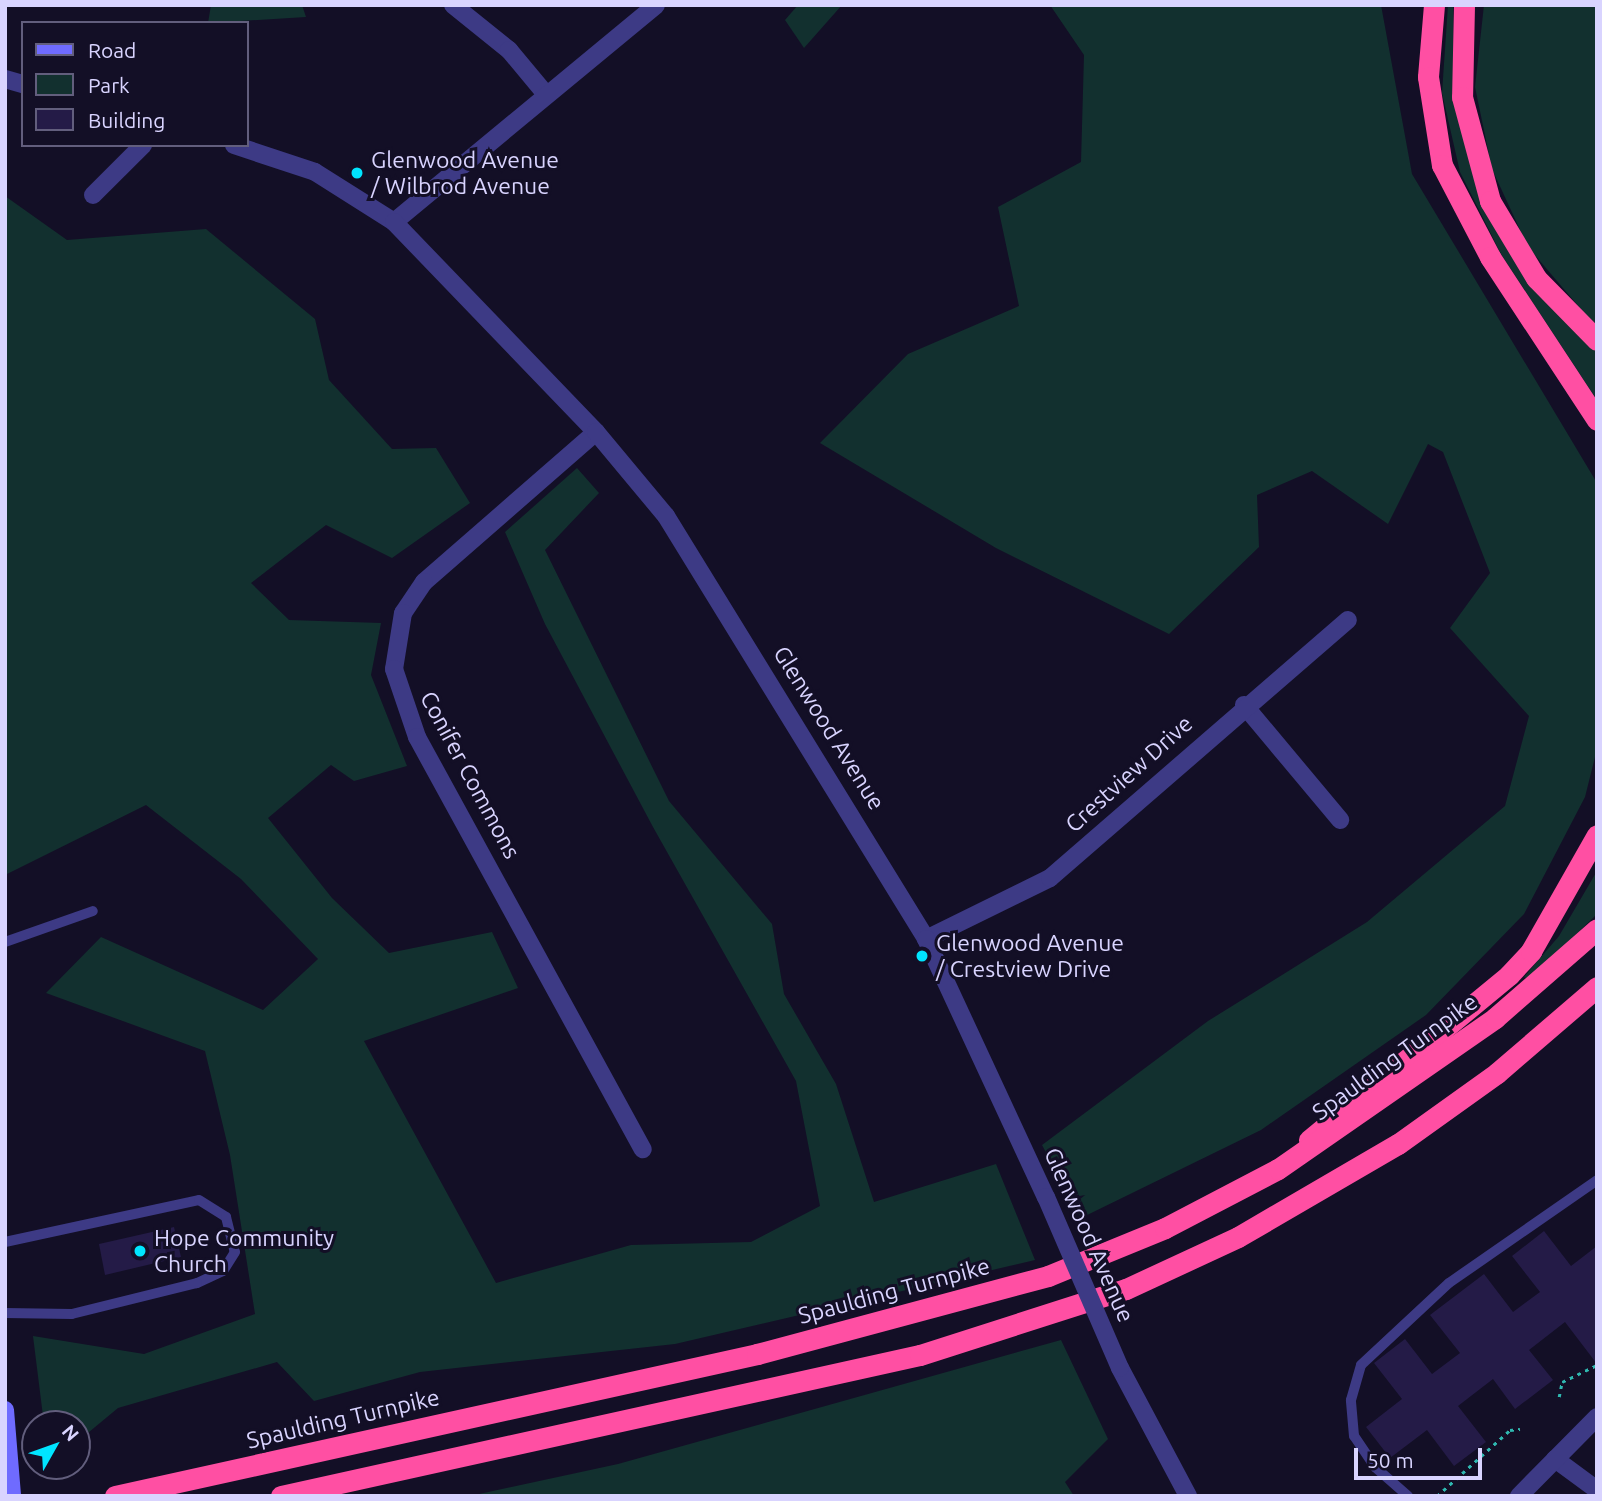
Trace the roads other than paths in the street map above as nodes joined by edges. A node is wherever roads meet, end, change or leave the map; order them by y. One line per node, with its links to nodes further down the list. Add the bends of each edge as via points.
1 (453, 5): 5 (street, via 500,42)
2 (656, 5): 5 (street)
3 (1434, 5): 11 (highway, via 1428,77 1442,165 1466,219)
4 (1464, 5): 10 (highway, via 1462,97 1490,201 1536,278)
5 (544, 92): 9 (street)
6 (141, 147): 8 (street)
7 (240, 147): 9 (street, Glenwood Avenue, via 315,172)
8 (93, 195)
9 (394, 222): 12 (street, Glenwood Avenue)
10 (1597, 340)
11 (1597, 420)
12 (596, 432): 19 (street, Glenwood Avenue, via 689,551); 22 (street, Conifer Commons, via 424,582 402,613 394,669 417,737)
13 (1348, 620): 14 (street, Crestview Drive)
14 (1244, 705): 15 (street); 19 (street, Crestview Drive, via 1050,878)
15 (1340, 820)
16 (1597, 835): 23 (highway, via 1531,951 1509,975 1323,1124)
17 (93, 911): 20 (lane)
18 (1597, 929): 23 (highway, Spaulding Turnpike, via 1495,1018)
19 (926, 939): 34 (street, Glenwood Avenue, bridge, via 1120,1368)
20 (5, 942)
21 (1597, 987): 33 (highway, via 1497,1073 1388,1151 1238,1237 1126,1289 919,1355)
22 (643, 1149)
23 (1292, 1160): 32 (highway, Spaulding Turnpike, via 1108,1252 946,1308)
24 (1597, 1180): 35 (lane, via 1449,1283 1384,1337 1361,1365 1351,1399 1354,1436 1375,1466)
25 (5, 1242): 26 (lane, via 199,1200 226,1217 235,1252 212,1278 72,1314)
26 (5, 1313)
27 (5, 1410): 31 (main road)
28 (1597, 1418): 29 (street)
29 (1555, 1459): 30 (street); 36 (street)
30 (1597, 1490)
31 (12, 1496)
32 (115, 1496)
33 (281, 1496)
34 (1188, 1496)
35 (1408, 1496)
36 (1519, 1496)

